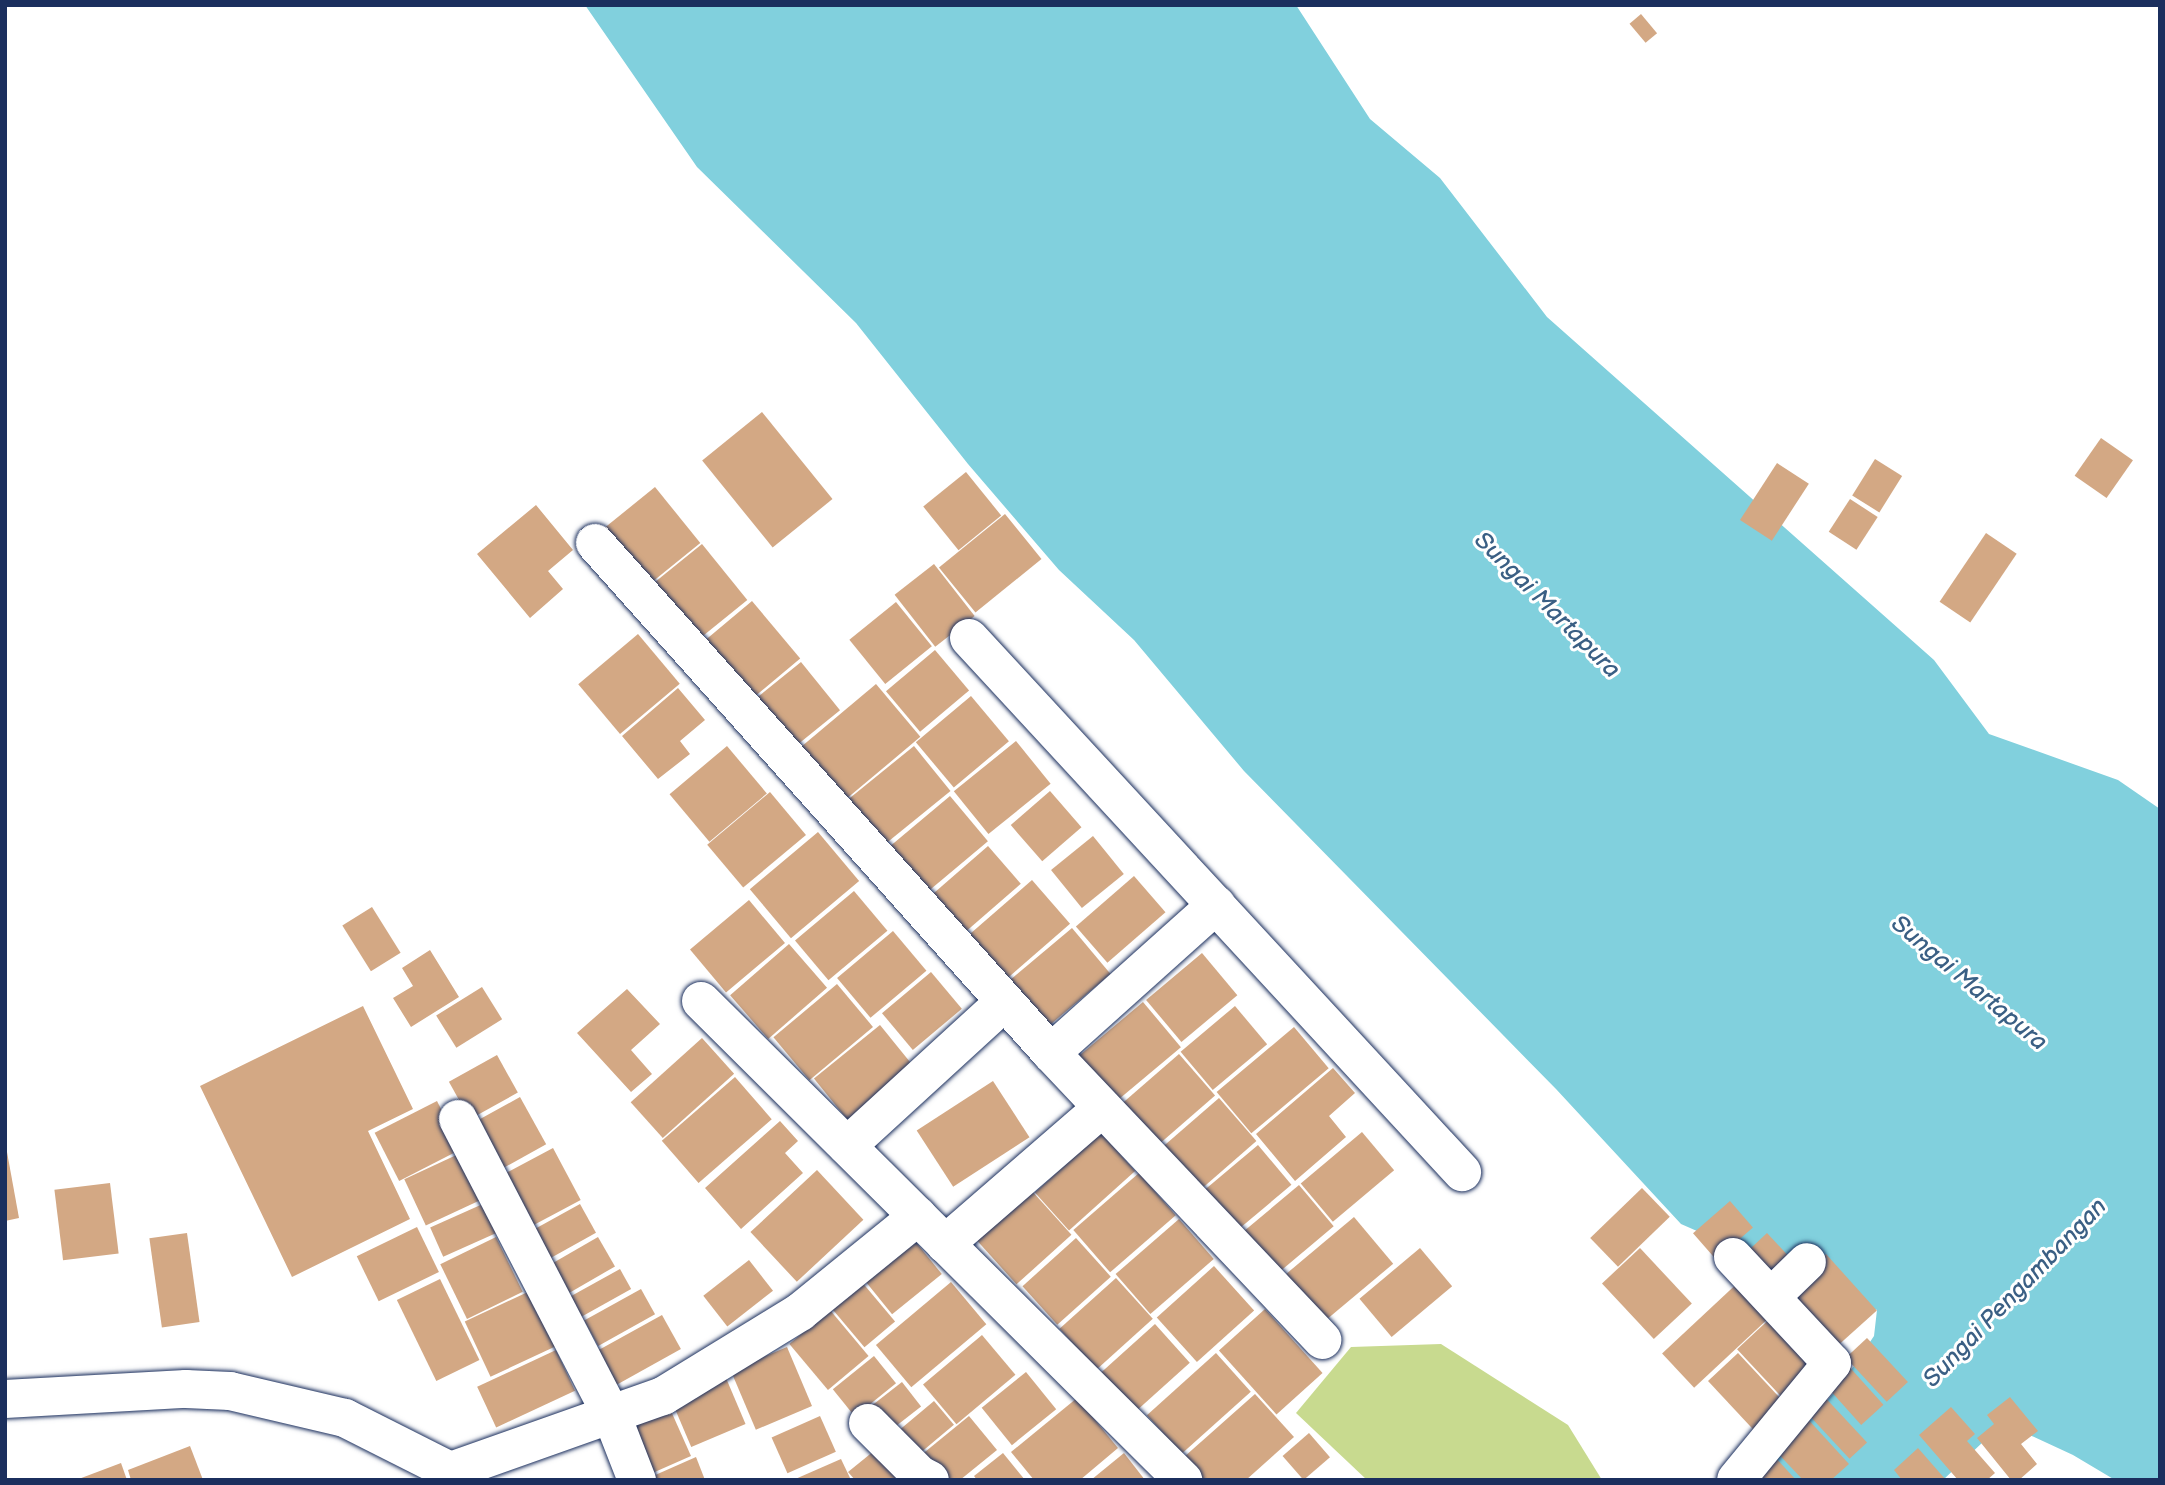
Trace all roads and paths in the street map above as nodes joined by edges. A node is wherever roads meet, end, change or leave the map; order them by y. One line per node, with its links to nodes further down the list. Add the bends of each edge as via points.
1 (595, 542): 5 (street)
2 (969, 638): 3 (street)
3 (1216, 905): 6 (street); 10 (street)
4 (701, 1001): 9 (street)
5 (1005, 1001): 6 (street); 9 (street)
6 (1051, 1053): 7 (street)
7 (1102, 1108): 12 (street); 16 (street)
8 (458, 1119): 18 (street)
9 (847, 1146): 11 (street)
10 (1462, 1172)
11 (918, 1216): 12 (street); 18 (street, via 790,1319 663,1396)
12 (945, 1244): 23 (street)
13 (1733, 1257): 15 (street)
14 (1807, 1262): 15 (street)
15 (1770, 1297): 24 (street, via 1832,1363)
16 (1322, 1340)
17 (5, 1399): 20 (street, via 186,1389 230,1391 345,1418)
18 (612, 1416): 20 (street); 21 (street)
19 (868, 1423): 22 (street)
20 (459, 1475)
21 (637, 1480)
22 (930, 1480)
23 (1182, 1480)
24 (1736, 1480)

